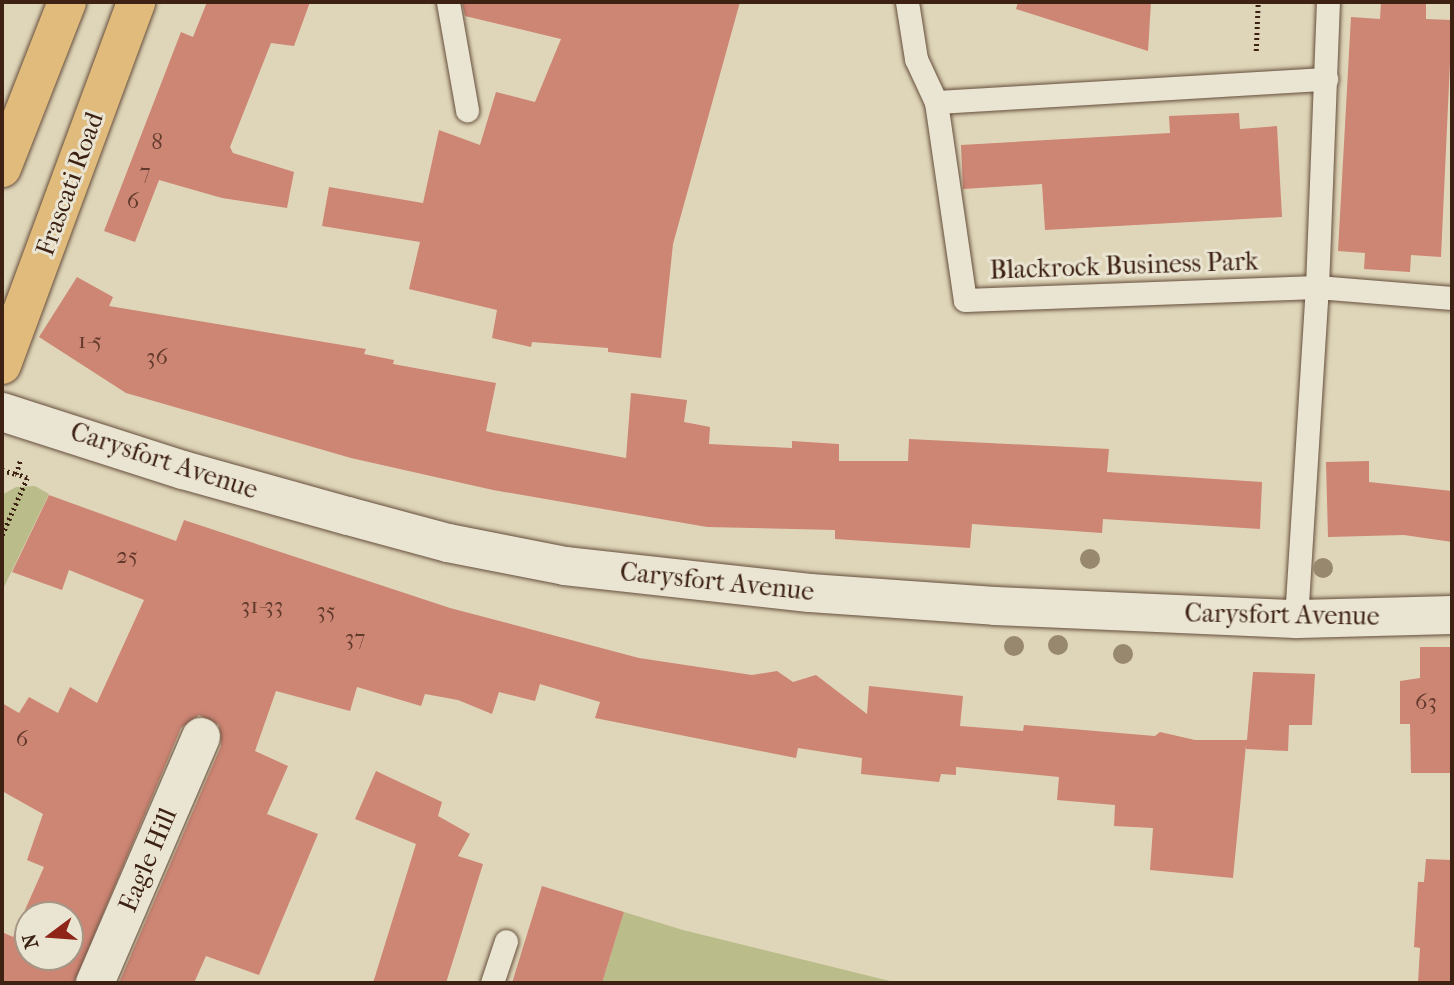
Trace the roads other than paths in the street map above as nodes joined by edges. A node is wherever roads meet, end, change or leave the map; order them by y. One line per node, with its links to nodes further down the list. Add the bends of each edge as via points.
1 (67, 2): 9 (highway)
2 (136, 2): 12 (highway, Frascati Road)
3 (448, 2): 8 (lane)
4 (907, 2): 7 (lane, Blackrock Business Park, via 916,59)
5 (1328, 2): 6 (lane)
6 (1326, 79): 7 (lane); 10 (lane)
7 (936, 102): 10 (lane, Blackrock Business Park, via 965,300)
8 (467, 110)
9 (2, 168)
10 (1317, 287): 11 (lane, Blackrock Business Park); 15 (lane)
11 (1452, 298)
12 (2, 365)
13 (2, 412): 15 (main road, Carysfort Avenue, via 348,516 448,543 565,566 837,595)
14 (1452, 615): 15 (main road, Carysfort Avenue)
15 (1296, 619)
16 (201, 737): 18 (main road, Eagle Hill)
17 (506, 942): 19 (lane)
18 (95, 983)
19 (492, 983)

